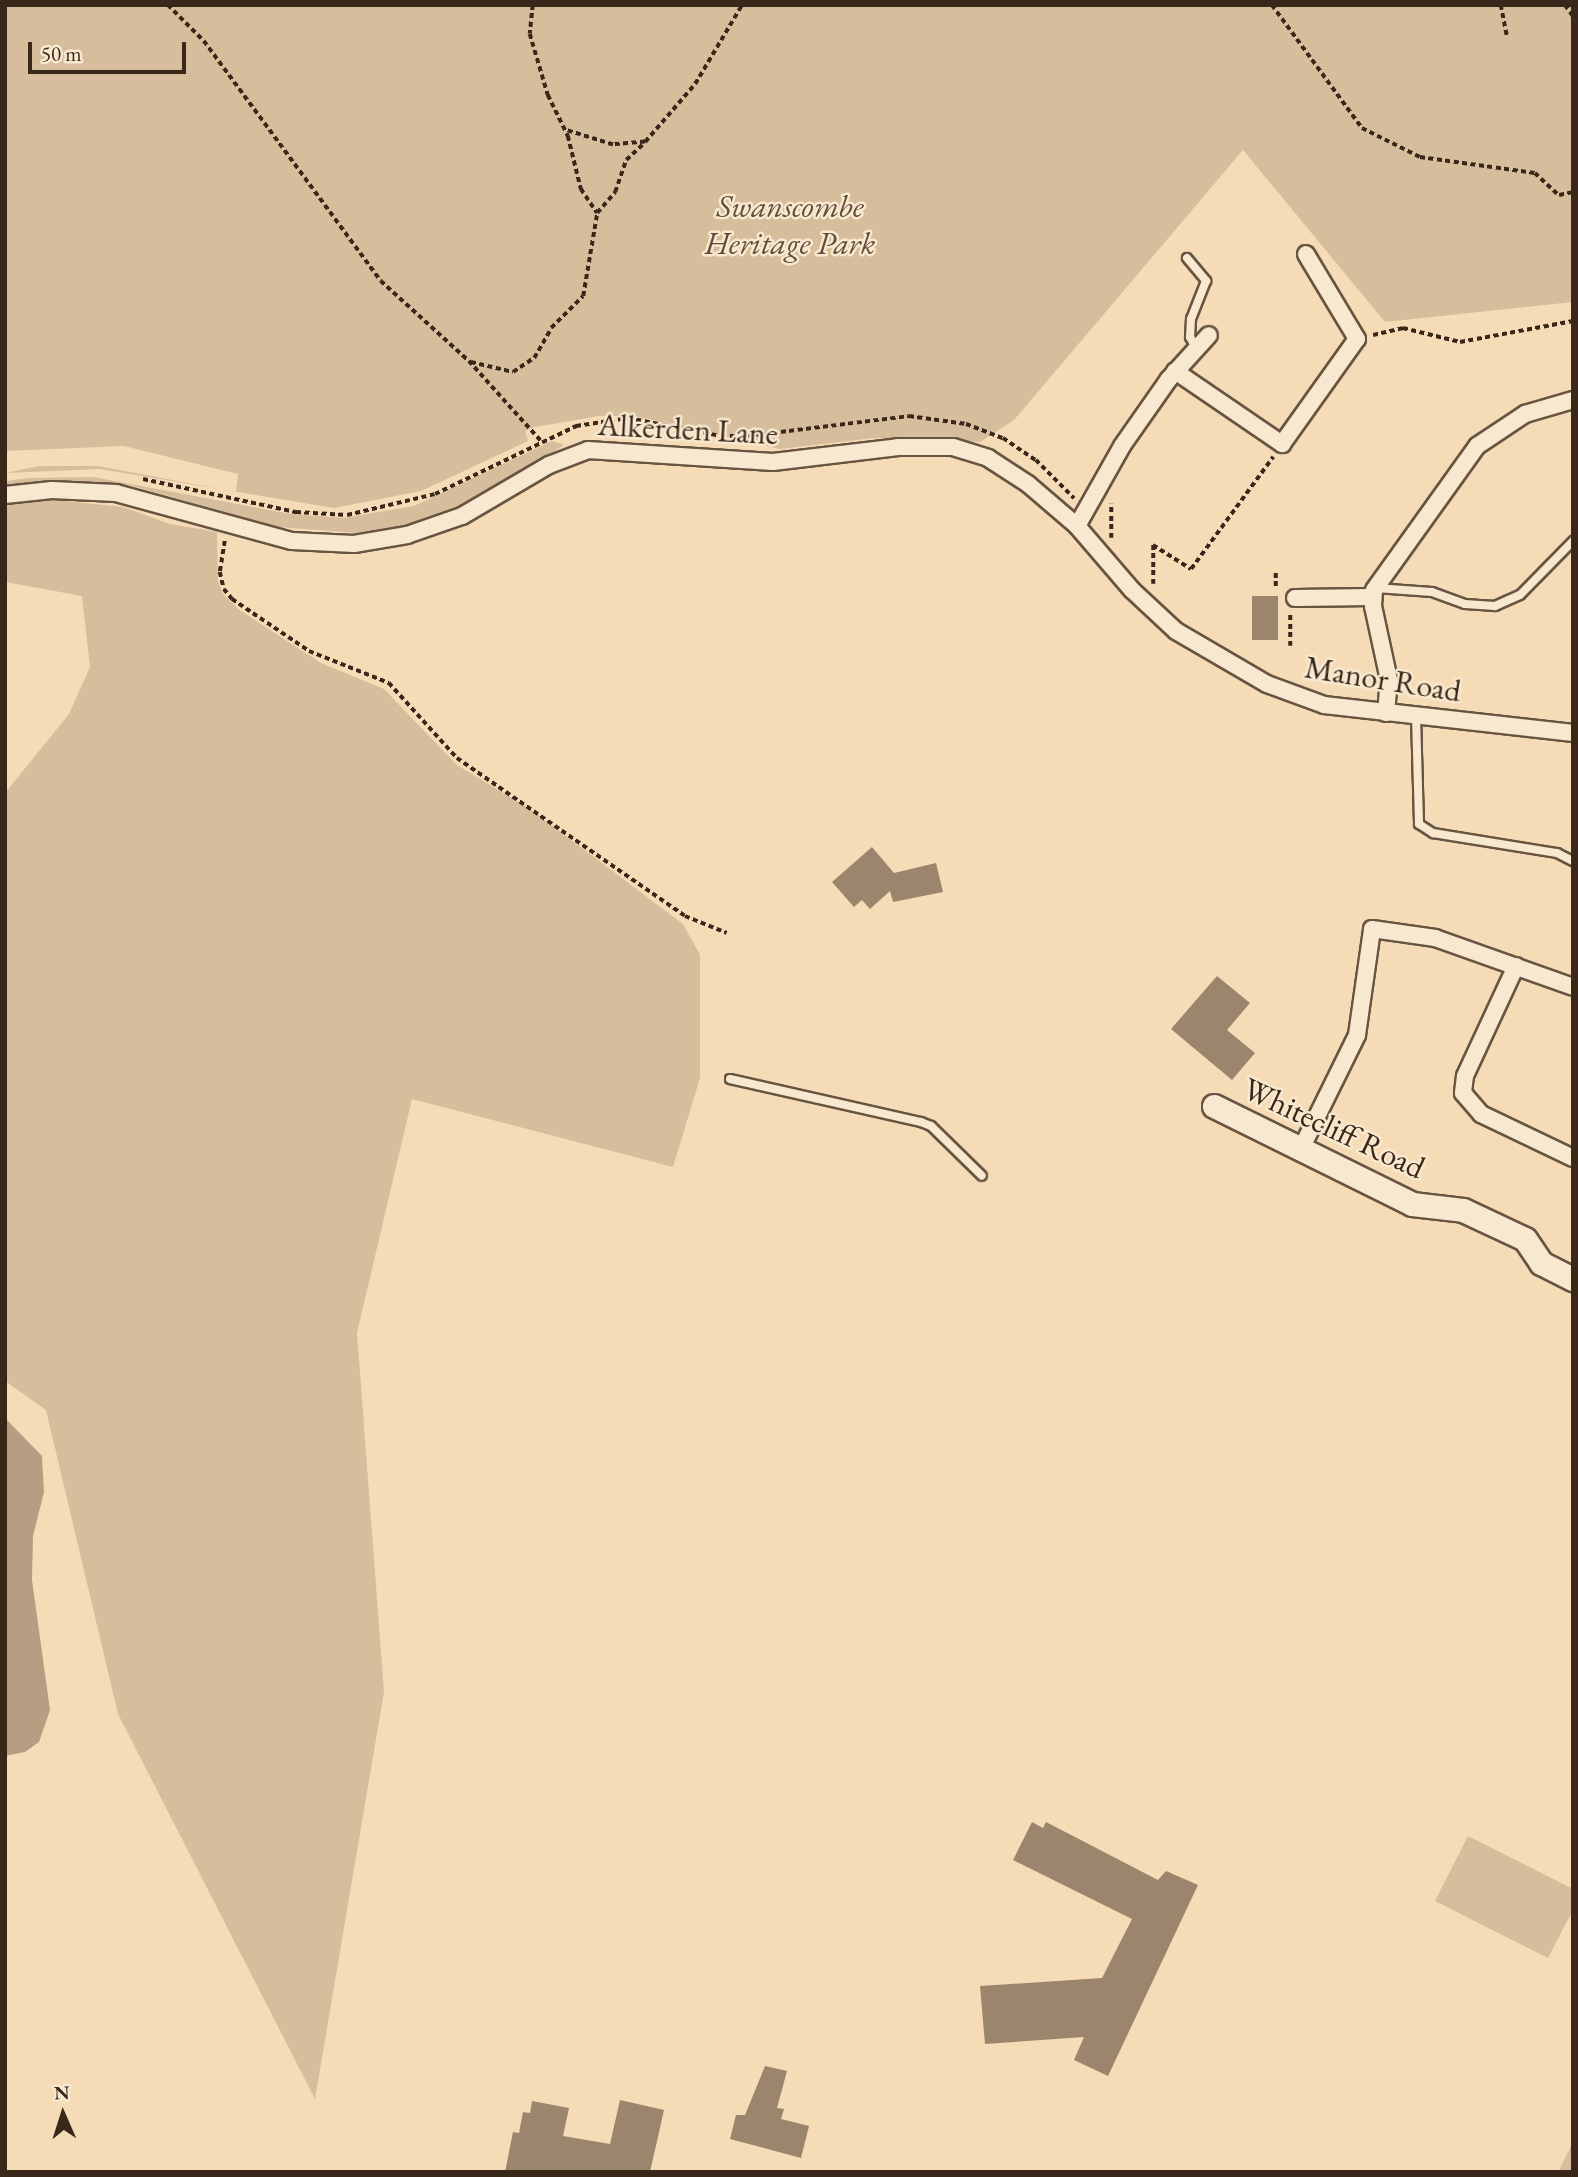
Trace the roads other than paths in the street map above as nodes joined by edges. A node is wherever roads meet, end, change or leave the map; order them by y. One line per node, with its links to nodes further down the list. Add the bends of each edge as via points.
1 (1306, 254): 5 (street, via 1357,339 1282,444)
2 (1187, 258): 4 (lane, via 1206,281 1191,319 1190,337)
3 (1209, 335): 4 (street)
4 (1196, 348): 5 (street)
5 (1175, 371): 8 (street, via 1122,446)
6 (1573, 400): 10 (street, via 1525,414 1477,446)
7 (5, 495): 8 (street, Alkerden Lane, via 102,492 305,543 363,543 400,537 462,516 549,465 588,450 773,462 933,446 961,449 999,464)
8 (1077, 526): 12 (street, Manor Road, via 1150,608 1218,659 1318,704)
9 (1573, 541): 10 (lane, via 1506,603 1480,608 1432,592)
10 (1374, 593): 11 (street); 12 (street, via 1389,680)
11 (1295, 598)
12 (1386, 712): 13 (street, Manor Road)
13 (1416, 716): 14 (street, Manor Road); 15 (lane, via 1419,824 1433,833 1556,853)
14 (1573, 733)
15 (1573, 861)
16 (1516, 966): 17 (street); 20 (street, via 1436,938 1372,929 1354,1046); 21 (street, via 1465,1076 1463,1093 1481,1114)
17 (1573, 987)
18 (730, 1079): 22 (lane, via 921,1122 931,1126)
19 (1214, 1106): 20 (street, Whitecliff Road)
20 (1301, 1149): 23 (street, Whitecliff Road, via 1412,1204 1463,1210 1525,1239 1541,1263)
21 (1573, 1158)
22 (982, 1176)
23 (1573, 1279)

